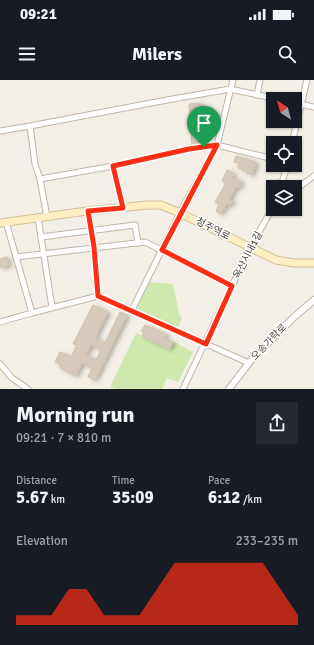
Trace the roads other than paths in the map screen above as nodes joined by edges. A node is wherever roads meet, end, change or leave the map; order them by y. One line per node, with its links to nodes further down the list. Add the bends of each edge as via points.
1 (233, 80): 4 (street)
2 (260, 80): 5 (street)
3 (307, 80): 7 (street)
4 (230, 89): 5 (street); 10 (street); 12 (street)
5 (257, 95): 6 (street)
6 (266, 97)
7 (302, 100)
8 (302, 104): 9 (street)
9 (314, 107)
10 (30, 126): 11 (street); 16 (street, via 35,164)
11 (0, 131)
12 (217, 145): 13 (street); 14 (street); 20 (street)
13 (266, 157)
14 (113, 166): 16 (street); 18 (street)
15 (314, 176): 17 (street)
16 (40, 179): 22 (street)
17 (302, 185)
18 (123, 208): 19 (main road, 청주역로); 20 (main road, 청주역로, via 155,205)
19 (88, 211): 22 (main road, 청주역로); 25 (street)
20 (180, 213): 29 (main road, 청주역로); 30 (street)
21 (268, 216): 29 (street, 옥산시내1길)
22 (47, 217): 23 (main road, 청주역로)
23 (38, 218): 24 (main road, 청주역로); 26 (street)
24 (3, 223): 32 (street)
25 (91, 230): 26 (street); 27 (street, via 135,225); 28 (street)
26 (41, 237): 31 (street)
27 (138, 242): 28 (street); 30 (street, via 146,242)
28 (94, 247): 31 (street); 35 (street)
29 (250, 248): 33 (main road, 청주역로, via 276,260); 34 (street, 옥산시내1길)
30 (162, 250): 34 (street); 38 (street)
31 (44, 254): 32 (street); 37 (street)
32 (16, 257): 39 (street)
33 (314, 263)
34 (232, 286): 41 (street, 옥산시내1길)
35 (98, 296): 37 (street); 38 (street)
36 (314, 300): 42 (street, 오송가락로)
37 (52, 307): 39 (street)
38 (132, 310): 41 (street)
39 (32, 313): 40 (street)
40 (0, 322)
41 (206, 344): 42 (street); 45 (street, 옥산시내1길)
42 (249, 363): 46 (street, 오송가락로)
43 (0, 364): 44 (street, via 12,378)
44 (28, 389)
45 (183, 389)
46 (229, 389)

